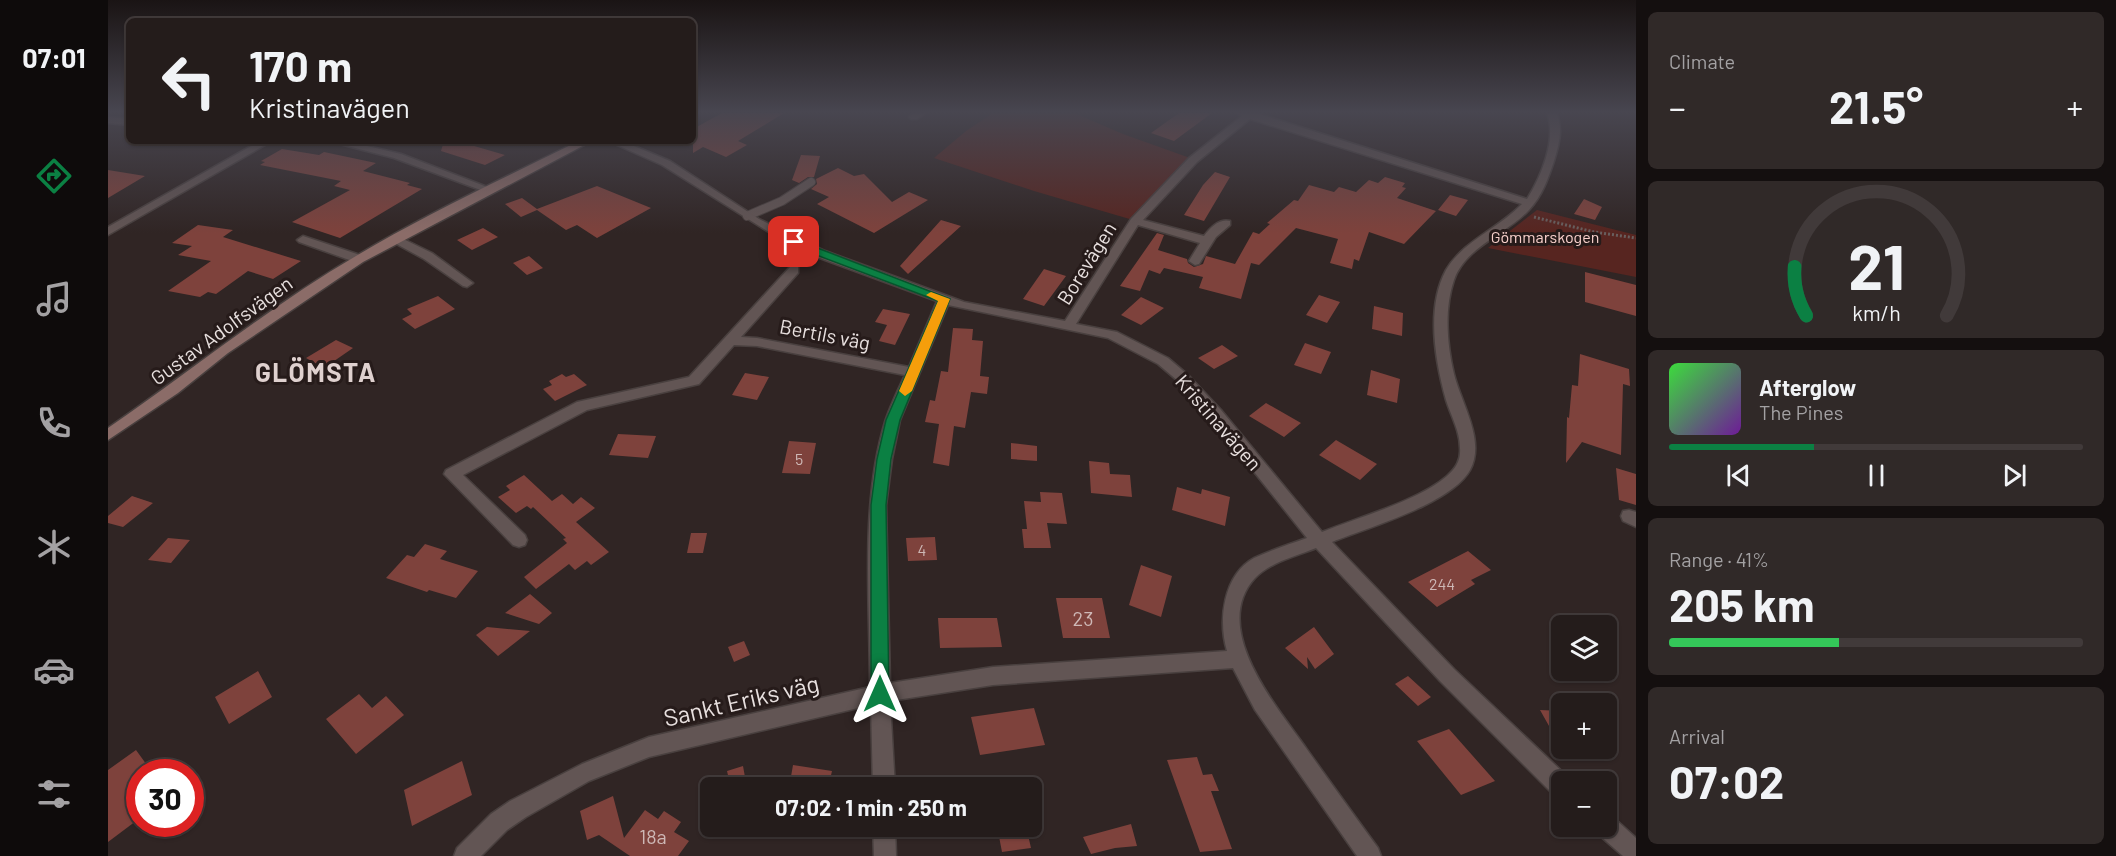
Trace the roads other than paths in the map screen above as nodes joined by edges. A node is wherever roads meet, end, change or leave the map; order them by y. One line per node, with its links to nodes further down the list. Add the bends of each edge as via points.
1 (246, 153): 14 (street)
2 (381, 153): 9 (street)
3 (563, 153): 9 (street, Gustav Adolfsvägen)
4 (642, 153): 11 (street, Kristinavägen, via 666,163)
5 (1202, 153): 12 (street, Borevägen)
6 (1361, 153): 10 (street)
7 (1551, 153): 10 (street, via 1540,187)
8 (811, 182): 11 (lane, via 782,201)
9 (490, 190): 15 (street, Gustav Adolfsvägen)
10 (1524, 209): 28 (street, via 1461,259 1448,280 1443,355 1467,436 1468,454 1462,469 1430,496)
11 (747, 216): 22 (street, Kristinavägen, via 820,254)
12 (1135, 221): 17 (street, Borevägen); 23 (street, Borevägen)
13 (1226, 223): 17 (street)
14 (108, 232)
15 (395, 239): 18 (street, Gustav Adolfsvägen); 21 (street)
16 (303, 240): 18 (street)
17 (1207, 241): 19 (street)
18 (359, 259): 26 (street, Gustav Adolfsvägen, via 223,350)
19 (1195, 261)
20 (794, 270): 24 (street)
21 (467, 283)
22 (944, 299): 23 (street, Kristinavägen, via 1004,315); 25 (street)
23 (1069, 325): 28 (street, Kristinavägen, via 1134,344 1178,373)
24 (728, 341): 25 (street, Bertils väg, via 757,342); 27 (street, via 694,381 582,406 452,474)
25 (913, 372): 30 (street, via 893,420 878,505)
26 (108, 435)
27 (519, 540)
28 (1319, 540): 29 (street, via 1265,560 1247,572 1236,590 1232,612); 31 (street, Kristinavägen, via 1447,675)
29 (1239, 659): 30 (street, Sankt Eriks väg, via 1004,675); 38 (street, via 1270,715)
30 (880, 694): 32 (street); 36 (street, Sankt Eriks väg, via 649,747 582,774 518,809)
31 (1551, 776)
32 (884, 777)
33 (1617, 836): 35 (street)
34 (884, 837): 37 (street)
35 (1636, 853)
36 (465, 856)
37 (885, 856)
38 (1370, 856)

